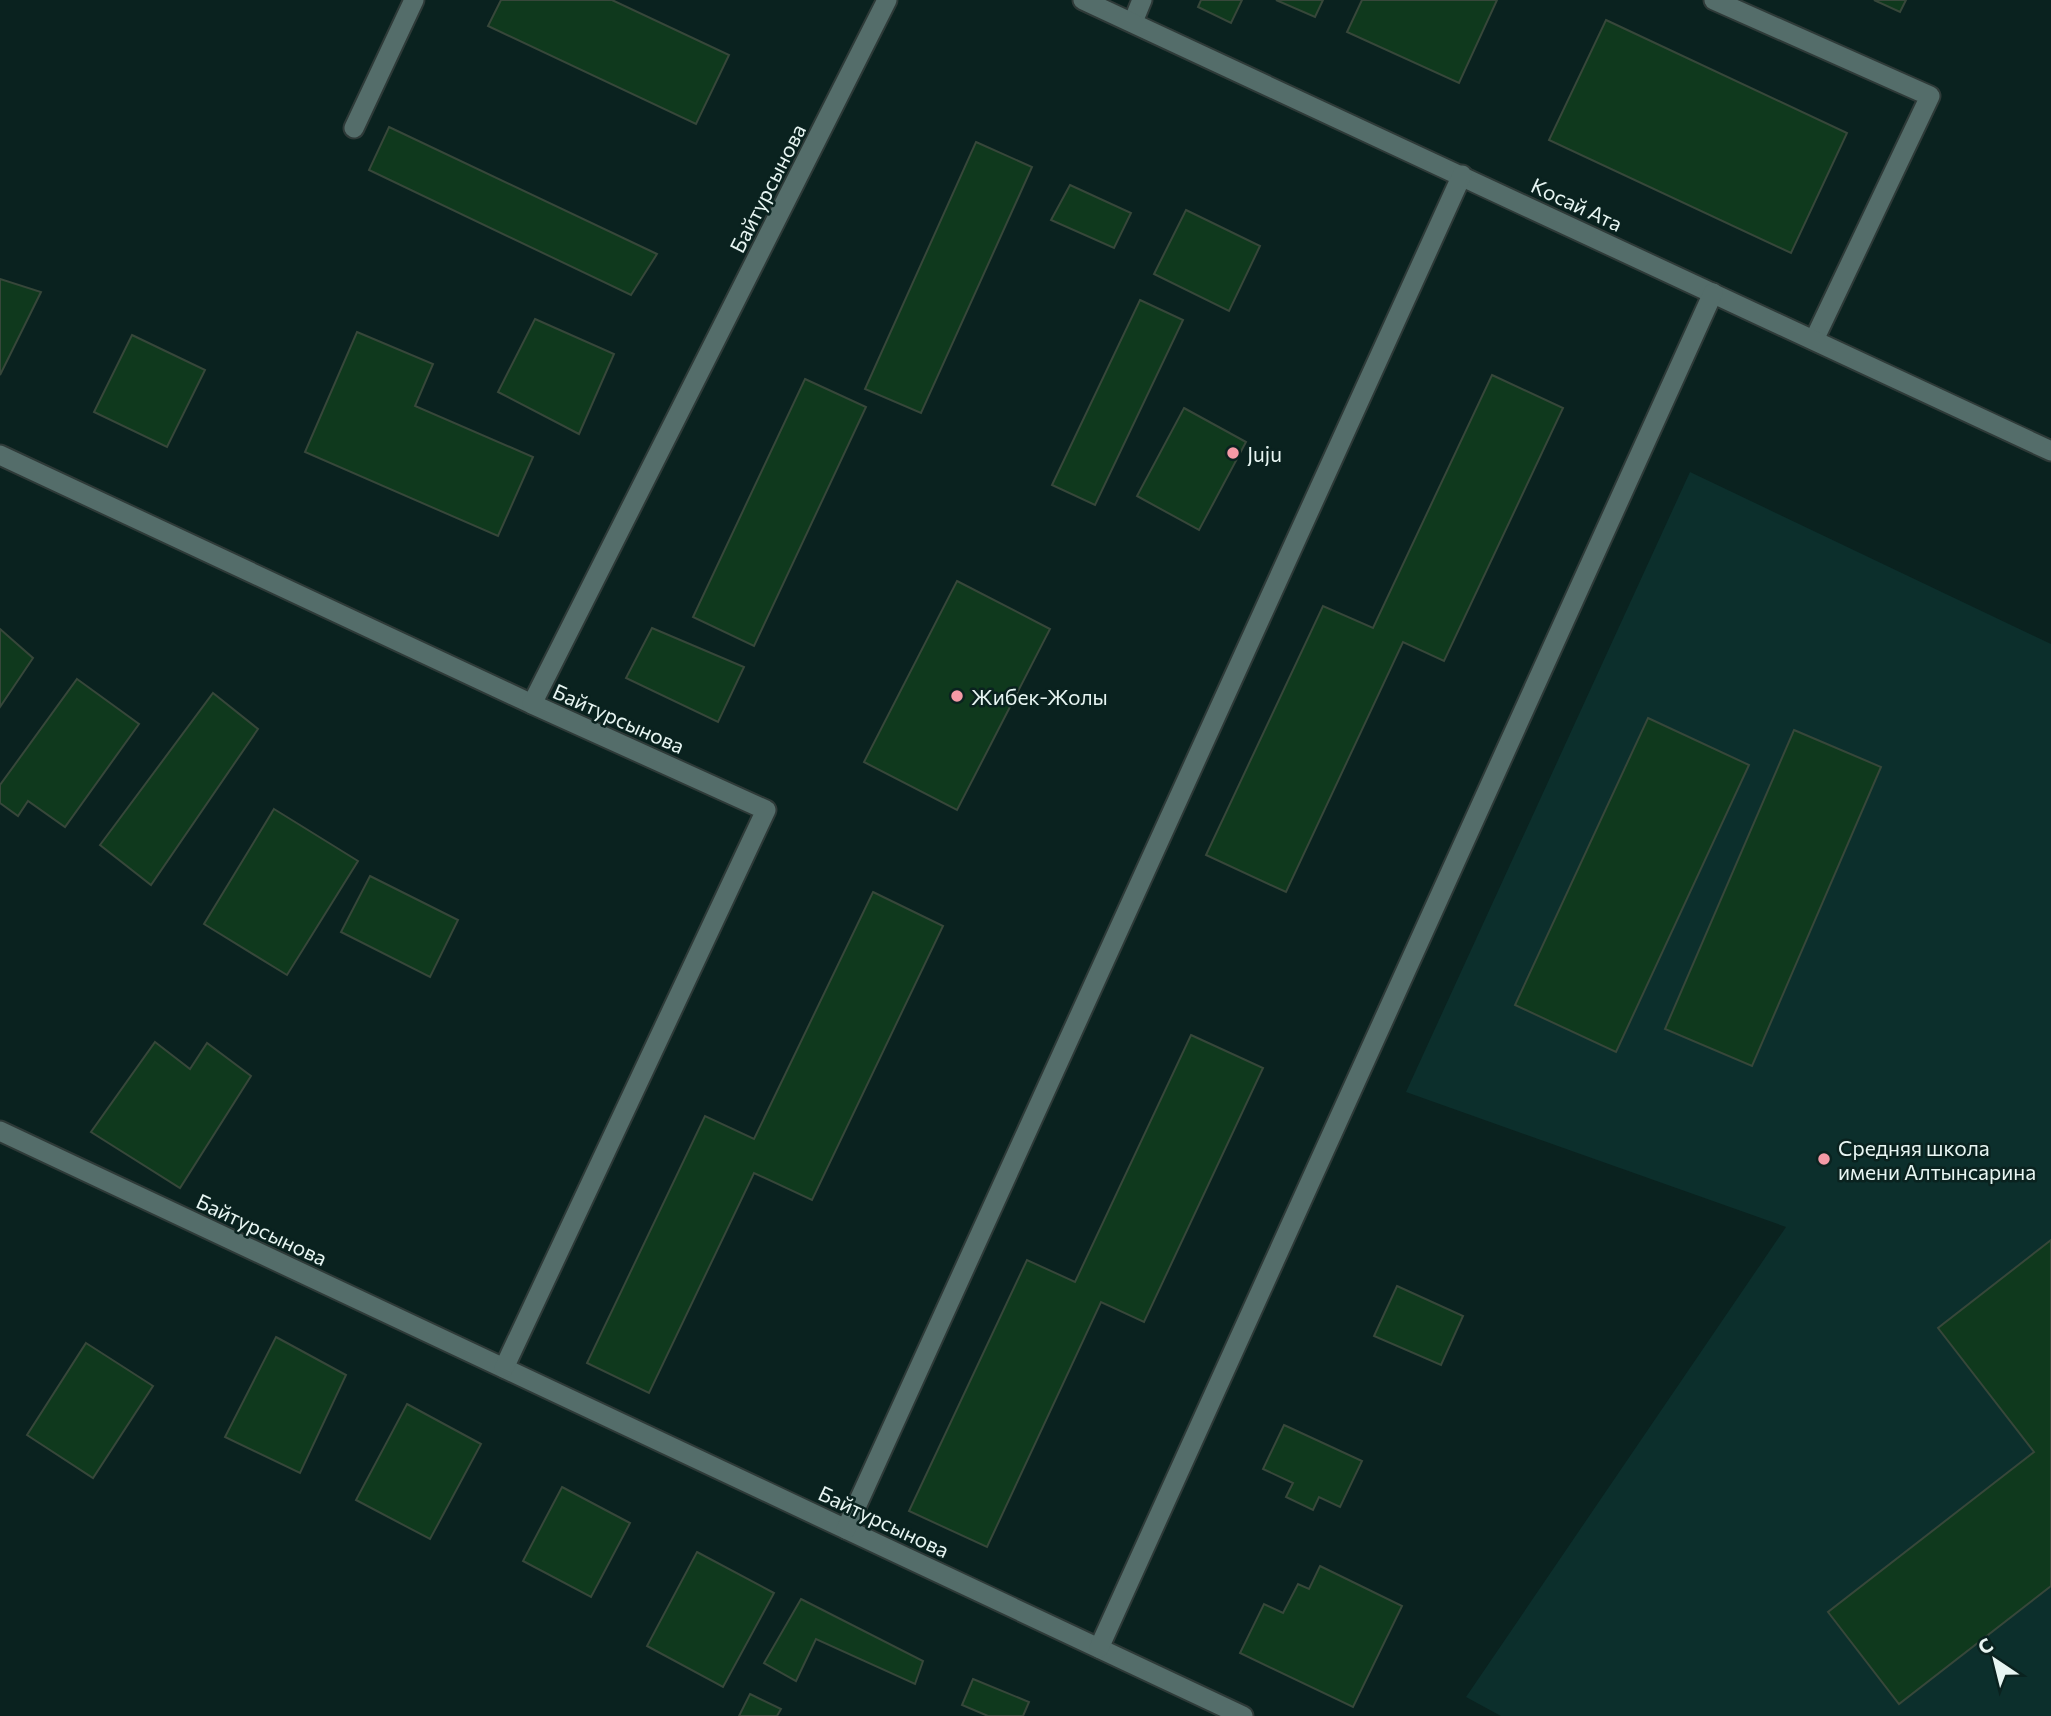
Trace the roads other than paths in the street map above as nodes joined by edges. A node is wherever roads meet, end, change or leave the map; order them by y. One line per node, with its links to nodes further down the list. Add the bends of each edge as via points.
1 (414, 0): 7 (street)
2 (887, 0): 13 (street, Байтурсынова)
3 (1083, 0): 6 (street, Косай Ата)
4 (1142, 0): 6 (street)
5 (1714, 0): 10 (street, via 1930,96)
6 (1133, 22): 8 (street, Косай Ата)
7 (354, 128)
8 (1462, 175): 9 (street, Косай Ата); 16 (street)
9 (1713, 293): 10 (street, Косай Ата); 17 (street)
10 (1814, 340): 11 (street, Косай Ата)
11 (2051, 452)
12 (0, 455): 13 (street)
13 (532, 704): 15 (street, Байтурсынова, via 766,810)
14 (0, 1131): 15 (street, Байтурсынова)
15 (504, 1368): 16 (street, Байтурсынова)
16 (846, 1529): 17 (street, Байтурсынова)
17 (1098, 1648): 18 (street, Байтурсынова)
18 (1243, 1716)

